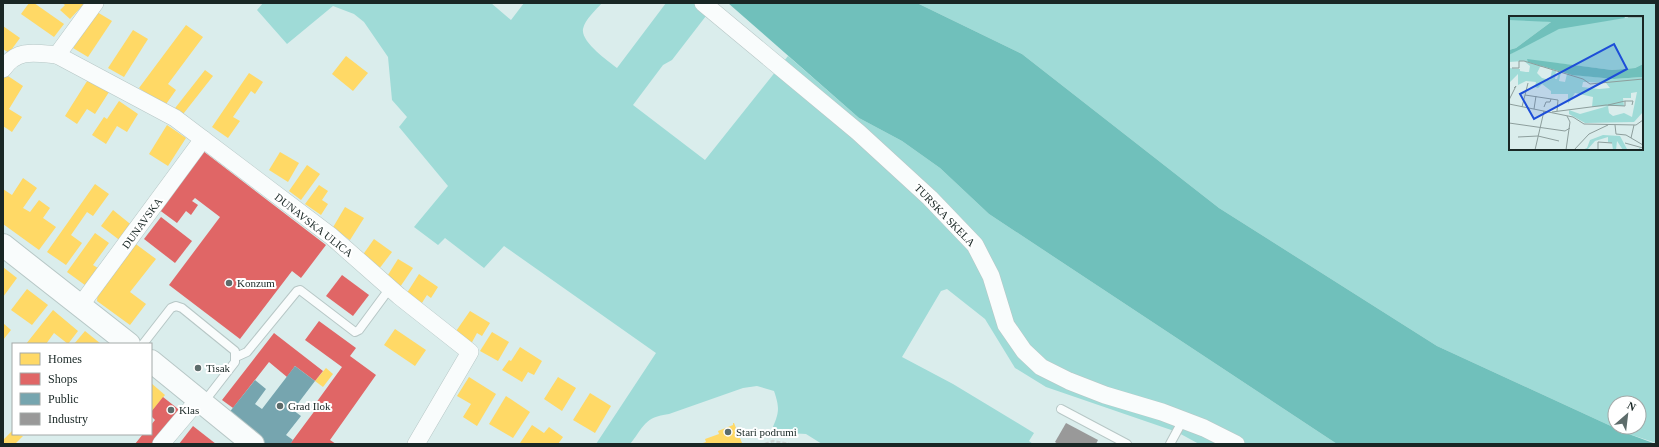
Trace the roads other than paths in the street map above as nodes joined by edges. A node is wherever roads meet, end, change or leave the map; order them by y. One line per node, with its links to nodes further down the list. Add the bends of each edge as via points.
1 (95, 3): 3 (street)
2 (703, 3): 15 (street, TURSKA SKELA, via 858,132 930,198 975,245 991,276 1008,329 1024,351 1041,367 1105,395)
3 (57, 55): 4 (street, DUNAVSKA ULICA, via 26,52 7,63); 5 (street, DUNAVSKA ULICA, via 174,118)
4 (3, 69)
5 (203, 139): 7 (street, DUNAVSKA ULICA, via 331,236); 8 (street, DUNAVSKA)
6 (3, 245): 8 (main road)
7 (390, 288): 11 (lane, via 355,332 300,290 297,291 247,352); 19 (street, DUNAVSKA ULICA, via 470,352)
8 (80, 306): 9 (main road)
9 (128, 343)
10 (143, 343): 11 (lane, via 176,306 182,308 235,351)
11 (236, 357): 13 (lane, via 235,362)
12 (152, 362): 13 (main road)
13 (201, 401): 17 (street); 18 (main road)
14 (1061, 409): 16 (lane)
15 (1183, 420): 21 (lane); 22 (street, TURSKA SKELA)
16 (1113, 441): 20 (lane)
17 (161, 444)
18 (253, 444)
19 (416, 444)
20 (1127, 444)
21 (1170, 444)
22 (1236, 444)

